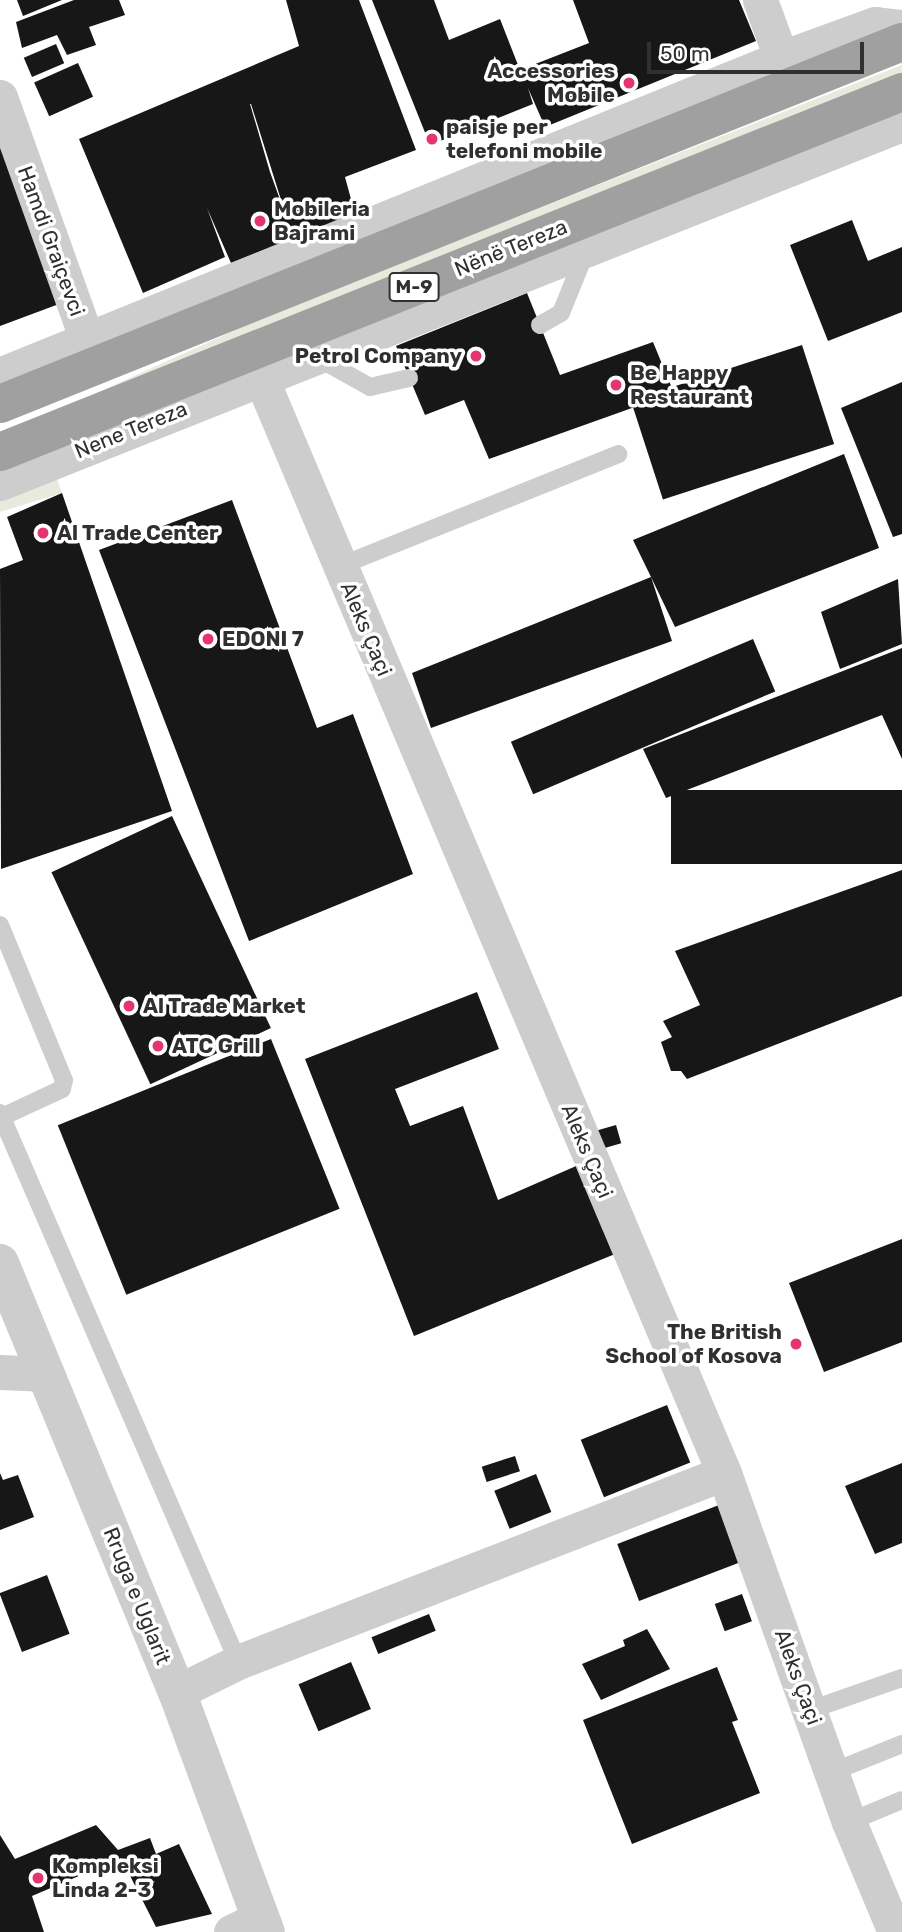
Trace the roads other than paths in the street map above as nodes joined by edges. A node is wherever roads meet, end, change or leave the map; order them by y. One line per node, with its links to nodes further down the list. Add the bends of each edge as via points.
1 (765, 2): 4 (street)
2 (902, 29): 4 (street, via 876,26)
3 (902, 42): 4 (highway, M-9)
4 (797, 65): 8 (highway, Nënë Tereza / M-9)
5 (902, 92): 17 (highway, Nënë Tereza / M-9)
6 (0, 97): 11 (street, Hamdi Graiçevci)
7 (902, 123): 9 (street, Nënë Tereza)
8 (424, 221): 11 (street, Nënë Tereza); 16 (highway, Nënë Tereza / M-9)
9 (588, 246): 10 (lane, via 562,313); 12 (street, Nënë Tereza)
10 (540, 325)
11 (89, 345): 13 (street, Nënë Tereza)
12 (314, 357): 14 (street, Nënë Tereza); 15 (lane, via 370,387)
13 (0, 377)
14 (261, 378): 19 (street, Nene Tereza); 20 (street, Aleks Çaçi)
15 (410, 378)
16 (0, 404)
17 (0, 453)
18 (618, 454): 20 (lane)
19 (0, 482)
20 (340, 566): 26 (street, Aleks Çaçi)
21 (0, 925): 22 (lane, via 64,1080 61,1089)
22 (1, 1115): 27 (lane)
23 (0, 1263): 25 (street, Rruga e Uglarit)
24 (0, 1372): 25 (street)
25 (47, 1374): 29 (street, Rruga e Uglarit)
26 (723, 1473): 27 (street); 30 (street, Aleks Çaçi)
27 (238, 1662): 29 (street)
28 (902, 1678): 30 (lane)
29 (177, 1692): 35 (street, Rruga e Uglarit)
30 (810, 1710): 32 (street, Aleks Çaçi)
31 (902, 1744): 32 (lane)
32 (832, 1772): 34 (street, Aleks Çaçi)
33 (902, 1800): 34 (lane)
34 (849, 1822): 36 (street, Aleks Çaçi)
35 (253, 1927)
36 (895, 1932)

